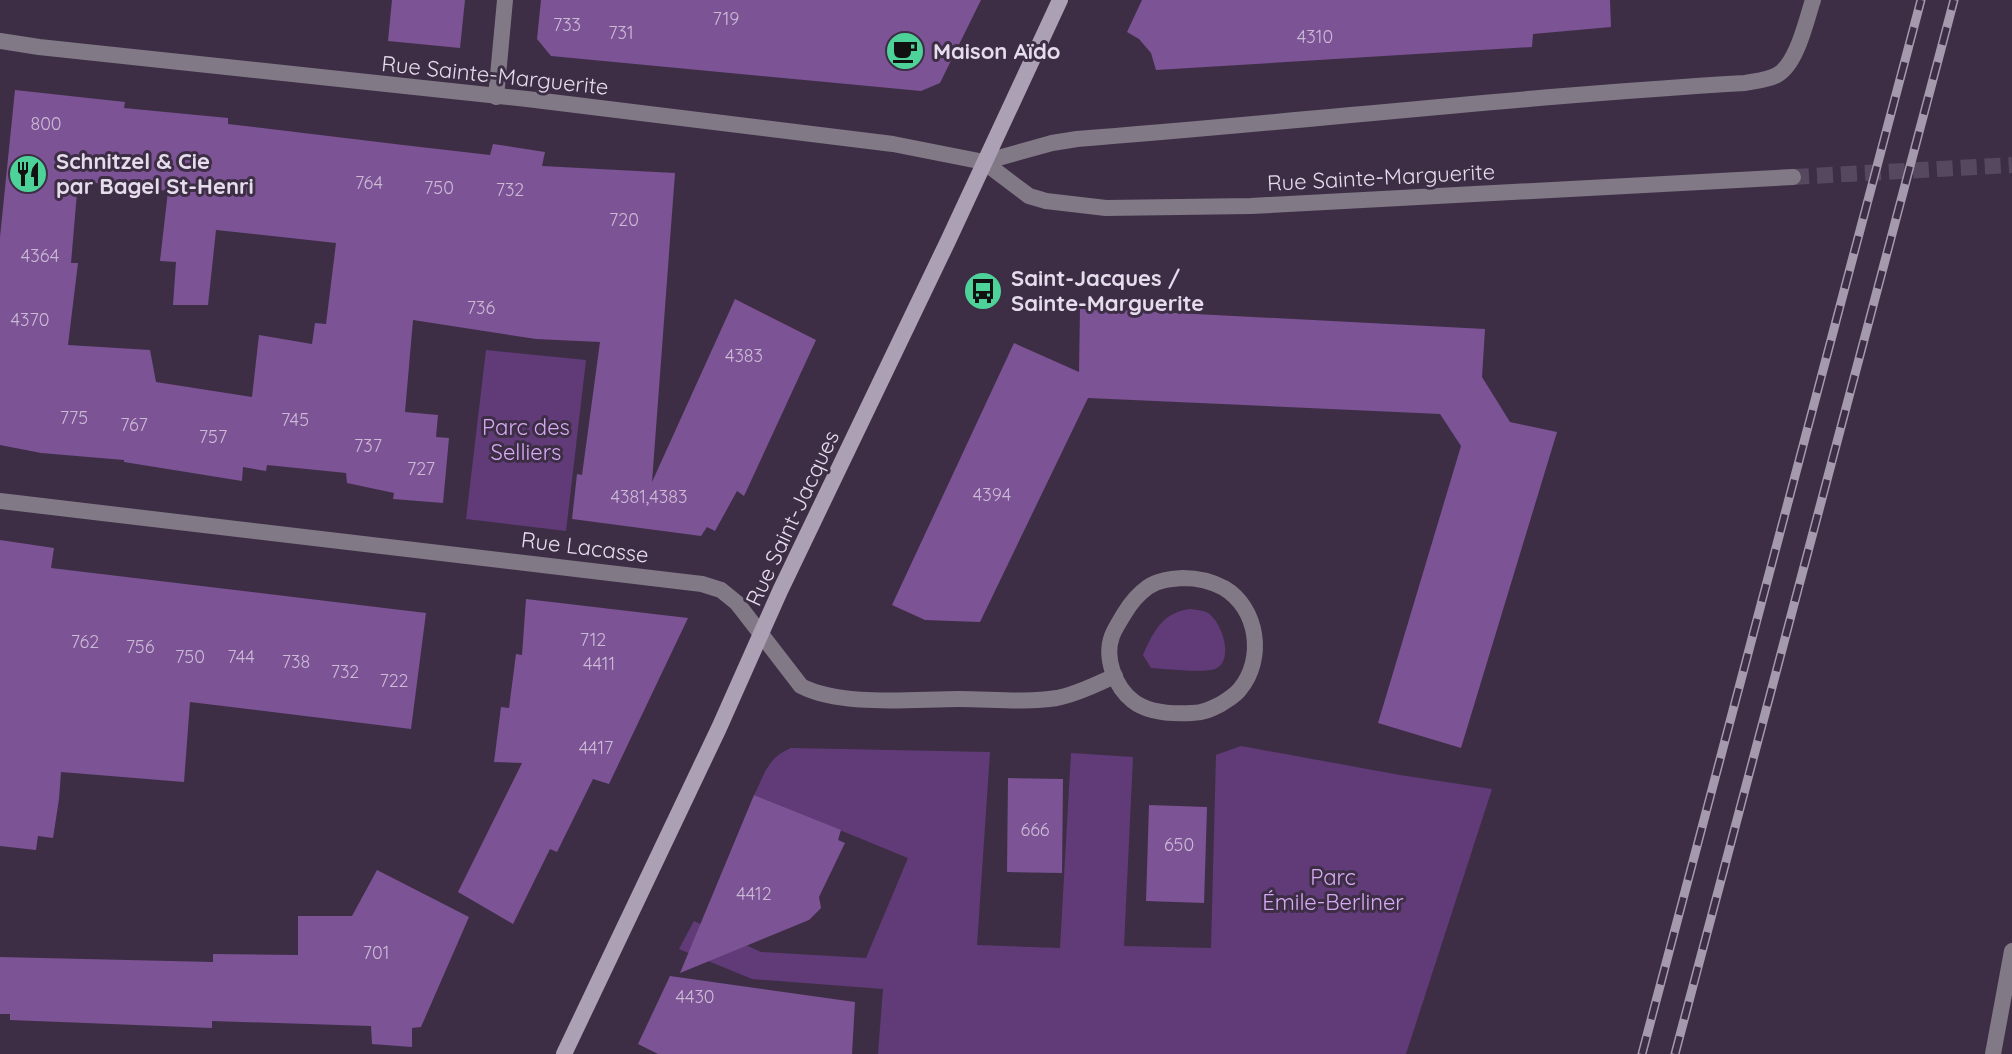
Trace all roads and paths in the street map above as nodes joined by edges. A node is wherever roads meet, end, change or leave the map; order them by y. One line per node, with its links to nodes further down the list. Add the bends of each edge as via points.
1 (505, 0): 5 (street)
2 (1060, 0): 6 (main road, Rue Saint-Jacques)
3 (1813, 0): 6 (street, Rue Sainte-Marguerite, via 1787,68 1745,83 1077,139)
4 (0, 41): 5 (street, Rue Sainte-Marguerite)
5 (496, 97): 6 (street, Rue Sainte-Marguerite, via 893,144)
6 (984, 162): 7 (street, Rue Sainte-Marguerite, via 1029,196 1106,208 1251,206); 9 (main road, Rue Saint-Jacques)
7 (1793, 177)
8 (0, 501): 9 (street, Rue Lacasse, via 702,584 729,596)
9 (762, 635): 10 (street, Rue Lacasse, via 801,686 853,698 1058,698); 12 (main road, Rue Saint-Jacques)
10 (1115, 676): 10 (street, via 1134,702 1166,712 1206,711 1234,696 1252,668 1255,646 1242,603 1224,588 1202,580 1162,580 1148,587 1132,601 1112,635 1109,656)
11 (2012, 951): 13 (street)
12 (564, 1054)
13 (1993, 1054)

